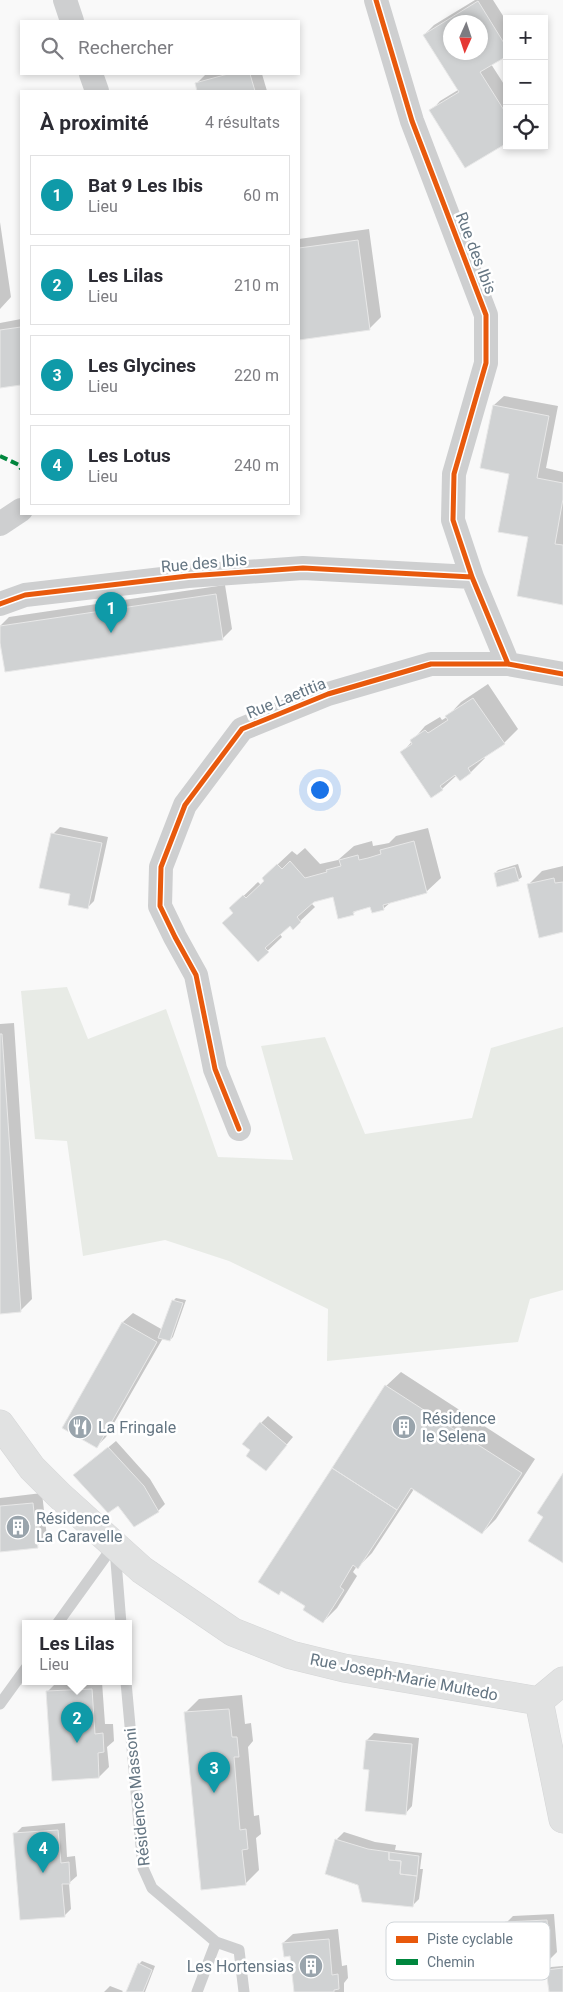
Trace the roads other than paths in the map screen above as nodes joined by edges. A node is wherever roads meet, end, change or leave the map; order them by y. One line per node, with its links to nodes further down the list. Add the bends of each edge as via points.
1 (65, 0): 3 (street)
2 (376, 0): 8 (street, Rue des Ibis, via 412,121 486,315 486,363 454,474 453,520)
3 (72, 20)
4 (91, 75): 5 (street)
5 (97, 90)
6 (20, 511): 7 (street)
7 (0, 524)
8 (472, 577): 9 (street, Rue des Ibis, via 303,568 188,576 25,594); 10 (street, Rue des Ibis)
9 (0, 604)
10 (508, 664): 11 (street, Rue Laetitia); 12 (street, Rue Laetitia, via 431,664 328,694 242,729 185,805 161,867 160,906 196,975 215,1068)
11 (563, 674)
12 (239, 1129)
13 (0, 1424): 15 (main road, Rue Joseph-Marie Multedo)
14 (0, 1458): 15 (main road, Rue Joseph-Marie Multedo)
15 (32, 1468): 16 (main road, Rue Joseph-Marie Multedo)
16 (114, 1545): 17 (lane); 18 (lane); 22 (main road, Rue Joseph-Marie Multedo, via 142,1570 233,1632 291,1655 344,1668)
17 (60, 1620)
18 (121, 1620)
19 (22, 1674): 23 (lane)
20 (563, 1681): 22 (main road)
21 (126, 1685): 25 (lane, Résidence Massoni, via 143,1868 152,1888)
22 (539, 1702): 24 (main road)
23 (0, 1704)
24 (563, 1819)
25 (216, 1942): 26 (lane); 27 (lane, Résidence Massoni, via 239,1950)
26 (197, 1992)
27 (244, 1992)

